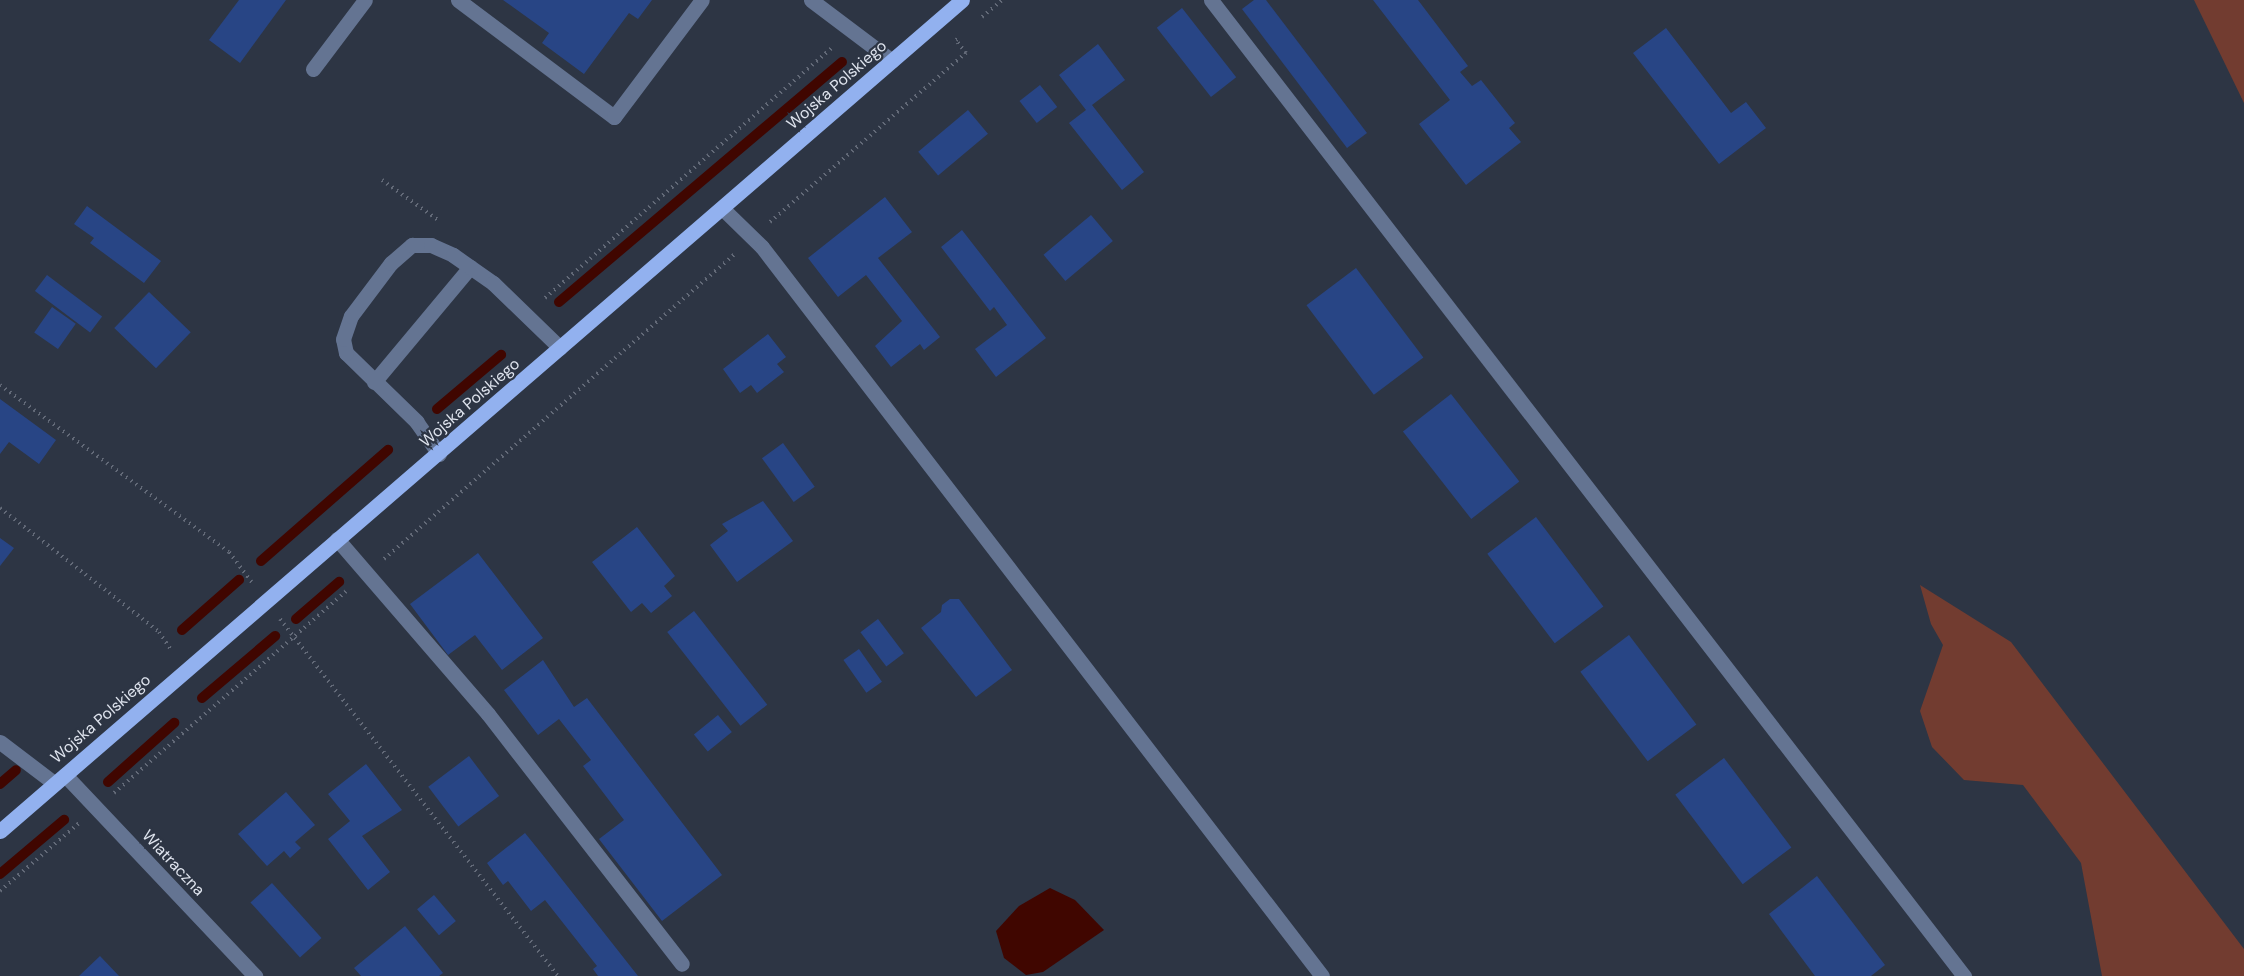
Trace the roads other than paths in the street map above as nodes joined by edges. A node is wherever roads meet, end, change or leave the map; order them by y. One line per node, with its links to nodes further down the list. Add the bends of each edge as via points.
1 (364, 0): 8 (street)
2 (458, 0): 3 (street, via 614,117)
3 (702, 0)
4 (811, 0): 7 (street)
5 (962, 0): 7 (main road, Wojska Polskiego)
6 (1211, 0): 21 (street)
7 (892, 61): 9 (main road, Wojska Polskiego)
8 (313, 69)
9 (723, 209): 11 (main road, Wojska Polskiego); 20 (street, via 753,237)
10 (470, 267): 11 (street, via 528,313); 12 (street); 12 (street, via 431,245 412,245 391,262 351,316 343,339 346,353)
11 (560, 348): 13 (main road, Wojska Polskiego)
12 (374, 382): 13 (street, via 417,422)
13 (439, 454): 14 (main road, Wojska Polskiego)
14 (337, 539): 16 (main road, Wojska Polskiego); 18 (street, via 488,714)
15 (0, 742): 16 (street, Wiatraczna)
16 (59, 779): 17 (main road, Wojska Polskiego); 19 (street, Wiatraczna, via 96,808)
17 (0, 831)
18 (682, 964)
19 (255, 976)
20 (1322, 976)
21 (1964, 976)

